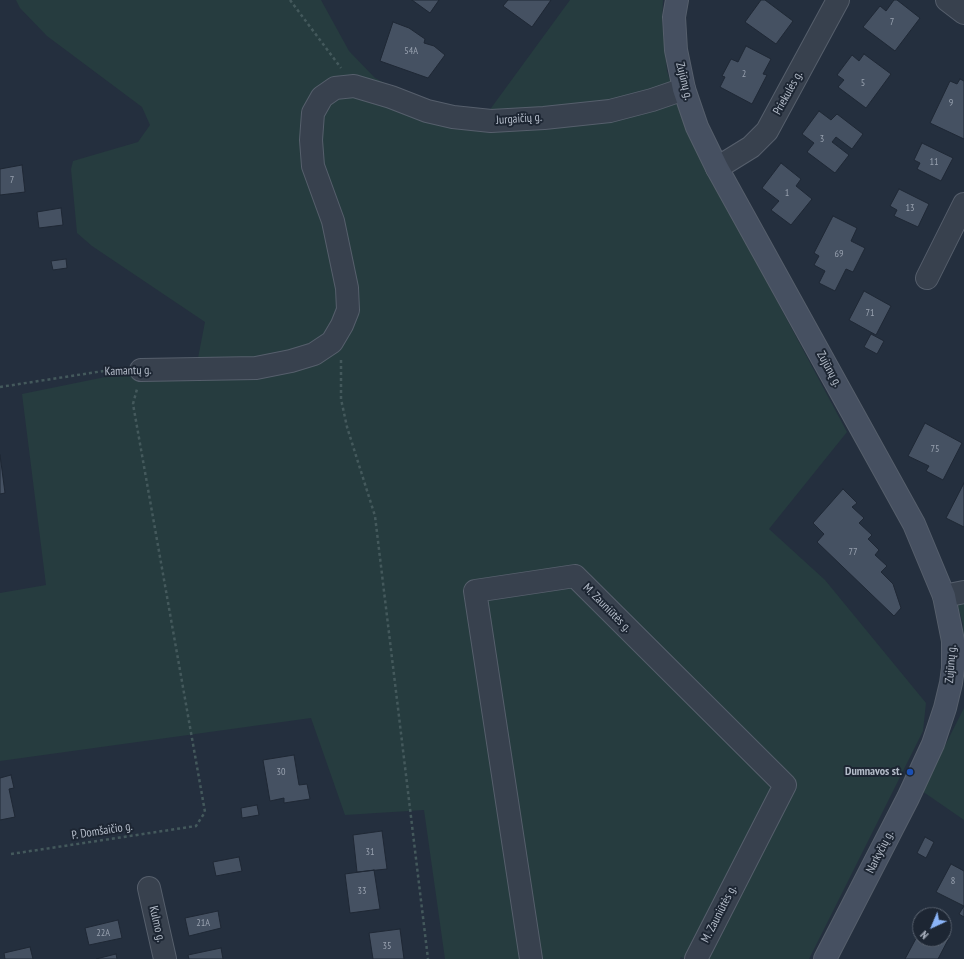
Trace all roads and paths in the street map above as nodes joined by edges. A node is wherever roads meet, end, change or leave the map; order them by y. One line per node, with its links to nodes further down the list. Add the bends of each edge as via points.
1 (290, 0): 6 (path)
2 (677, 0): 7 (main road, Zujūnų g., via 674,17 676,50)
3 (838, 0): 8 (street, Priekulės g., via 767,131 751,147)
4 (947, 0): 5 (street)
5 (964, 12)
6 (354, 86): 7 (street, Jurgaičių g., via 391,97 427,112 491,121 610,111); 12 (street, Kamantų g., via 335,88 322,97 313,113 313,166 333,221 347,288 348,310 332,342 314,354 256,368)
7 (684, 89): 8 (main road, Zujūnų g., via 697,127)
8 (717, 168): 14 (main road, Zujūnų g.)
9 (964, 204): 10 (street)
10 (927, 278)
11 (341, 355): 20 (path, via 341,399 347,427 375,516)
12 (141, 370): 13 (path, Kamantų g., via 110,370); 17 (path, P. Domšaičio g., via 133,404 205,812 196,826)
13 (0, 387)
14 (954, 594): 15 (main road, Zujūnų g., via 953,668)
15 (957, 685): 16 (main road, Zujūnų g.)
16 (932, 744): 23 (main road, Narkyčių g., via 908,798)
17 (10, 854)
18 (149, 888): 19 (street, Kulmo g.)
19 (165, 959)
20 (428, 959)
21 (531, 959): 22 (street, M. Zauniūtės g., via 475,591 575,576 784,785)
22 (696, 959)
23 (825, 959)

